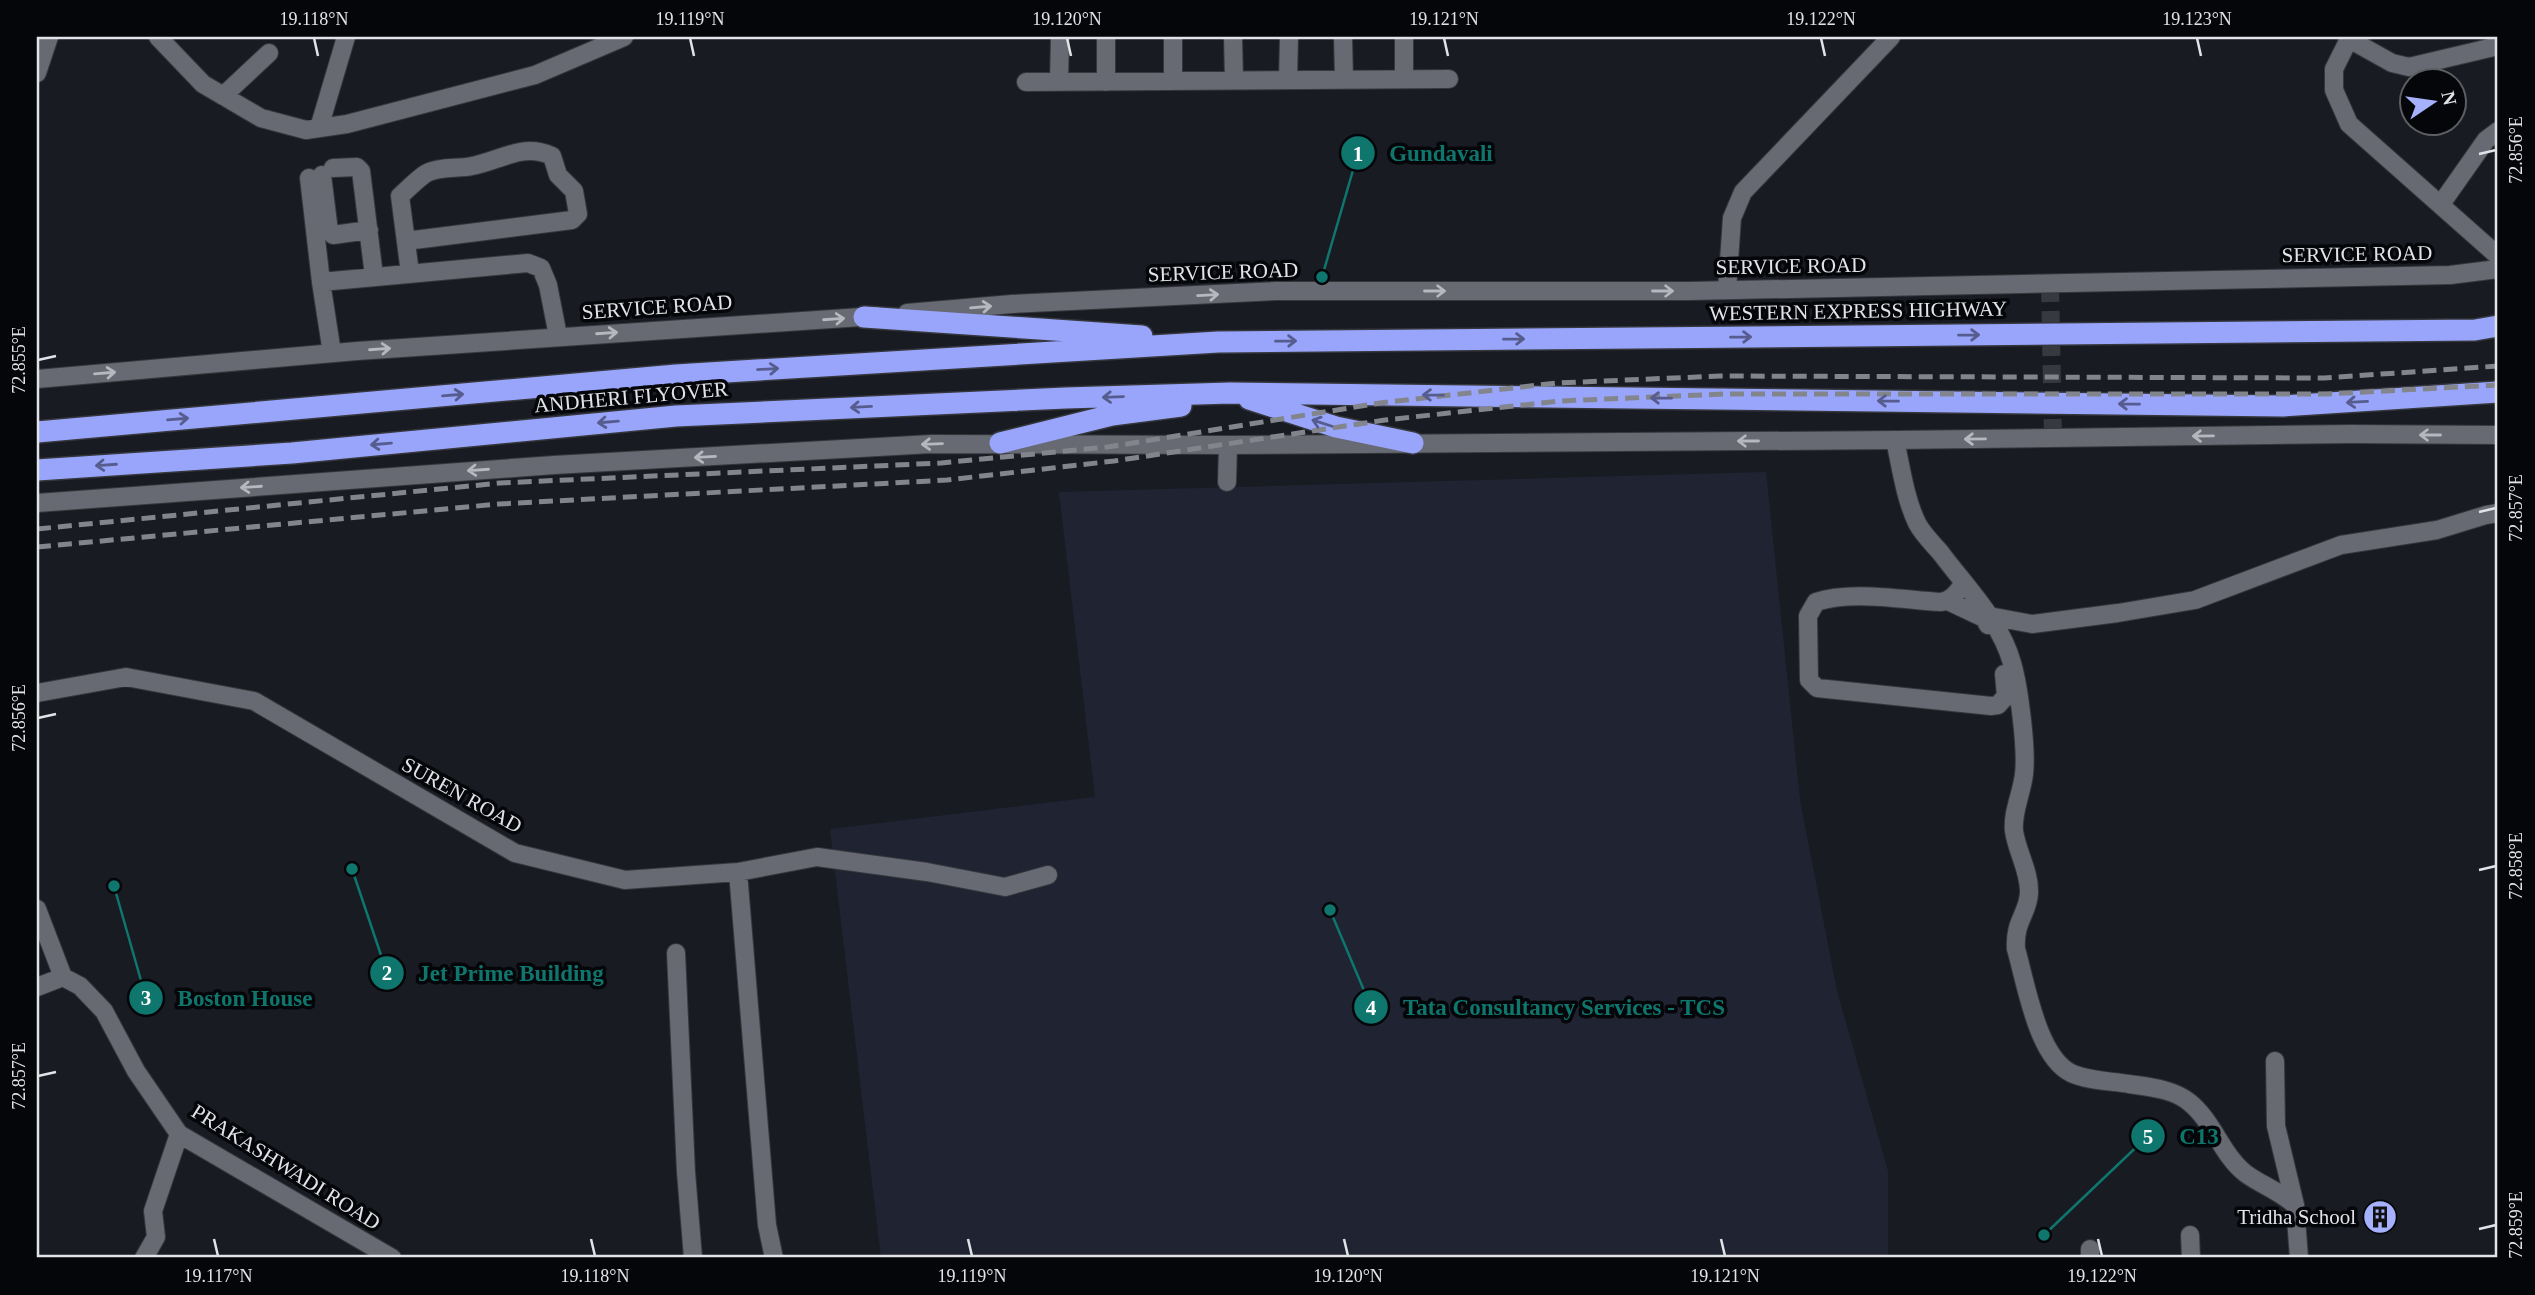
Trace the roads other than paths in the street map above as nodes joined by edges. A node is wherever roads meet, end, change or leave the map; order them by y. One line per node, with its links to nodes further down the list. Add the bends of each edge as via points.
1 (48, 37): 16 (street)
2 (158, 37): 26 (street, via 203,84)
3 (346, 37): 27 (street)
4 (624, 37): 27 (street, via 535,75)
5 (1060, 37): 24 (street)
6 (1106, 37): 25 (street)
7 (1173, 37): 21 (street)
8 (1233, 37): 22 (street)
9 (1289, 37): 19 (street)
10 (1343, 37): 20 (street)
11 (1404, 37): 17 (street)
12 (1891, 37): 38 (street, via 1744,192 1732,218)
13 (2349, 38): 14 (street, via 2392,63 2409,67); 30 (street, via 2334,69 2334,90 2349,124)
14 (2498, 46)
15 (269, 53): 26 (street)
16 (37, 73)
17 (1404, 79): 18 (street); 20 (street)
18 (1449, 79)
19 (1289, 80): 20 (street); 22 (street)
20 (1345, 80)
21 (1173, 81): 22 (street); 25 (street)
22 (1234, 81)
23 (1026, 82): 24 (street)
24 (1059, 82): 25 (street)
25 (1106, 82)
26 (223, 96): 27 (street, via 261,118 306,130)
27 (319, 128)
28 (2498, 131): 30 (street, via 2486,140)
29 (321, 173): 31 (street, via 329,231 333,235); 31 (street, via 357,166); 37 (street)
30 (2441, 204): 33 (street)
31 (369, 230): 36 (street)
32 (405, 241): 32 (street, via 400,196 432,170 542,151 552,156 558,175 574,191 578,214 572,220); 35 (street)
33 (2498, 256)
34 (2498, 269): 38 (street, SERVICE ROAD, via 2450,275)
35 (410, 273): 36 (street); 41 (street, via 528,263 541,268)
36 (374, 276): 37 (street)
37 (321, 282): 43 (street)
38 (1727, 290): 39 (street, SERVICE ROAD, one-way to 38, via 1012,304 1276,291)
39 (864, 317): 41 (street, SERVICE ROAD, one-way to 39); 42 (highway)
40 (2498, 326): 42 (highway, WESTERN EXPRESS HIGHWAY, one-way to 40, via 2461,331)
41 (558, 336): 43 (street, SERVICE ROAD, one-way to 41)
42 (1218, 342): 47 (highway, ANDHERI FLYOVER, one-way to 42, via 676,375)
43 (332, 353): 44 (street, SERVICE ROAD, one-way to 43)
44 (37, 379)
45 (2498, 392): 46 (highway, one-way to 46, via 2283,405)
46 (1230, 393): 50 (highway, via 1176,407 1112,415); 51 (highway, one-way to 46, via 1336,428); 53 (highway, ANDHERI FLYOVER, one-way to 53, via 676,416 292,453)
47 (37, 432)
48 (2498, 435): 49 (street, one-way to 49)
49 (1895, 440): 51 (street, one-way to 51); 57 (street, via 1918,524)
50 (1000, 443): 52 (street); 55 (street, one-way to 55, via 554,465)
51 (1413, 443): 52 (street)
52 (1228, 445): 54 (street)
53 (37, 470)
54 (1227, 482)
55 (37, 503)
56 (2498, 513): 59 (street, via 2437,530 2341,545 2195,600 2032,624)
57 (1964, 583): 58 (street); 59 (street)
58 (1948, 601): 58 (street, via 1831,597 1816,602 1808,616 1809,680 1817,688 1998,705 2006,696 2001,645 1984,618)
59 (1989, 616): 69 (street, via 2005,641 2018,701 2025,759 2014,832 2030,887 2015,936 2042,1039 2070,1072 2166,1090 2189,1102 2246,1174 2281,1192)
60 (37, 693): 61 (street, SUREN ROAD, via 126,677 254,701 516,853 625,880)
61 (738, 872): 62 (street, SUREN ROAD, via 817,858 1005,887); 74 (street, via 766,1225)
62 (1048, 875)
63 (37, 909): 65 (street)
64 (676, 953): 73 (street)
65 (63, 977): 66 (street); 68 (street, PRAKASHWADI ROAD, via 80,986 104,1010 136,1071)
66 (37, 987)
67 (2275, 1061): 69 (street, via 2276,1126)
68 (179, 1134): 71 (street, via 153,1210 156,1237); 72 (street, PRAKASHWADI ROAD)
69 (2295, 1205): 76 (street)
70 (2190, 1235): 75 (street)
71 (144, 1258)
72 (392, 1258)
73 (693, 1258)
74 (774, 1258)
75 (2191, 1258)
76 (2299, 1258)

